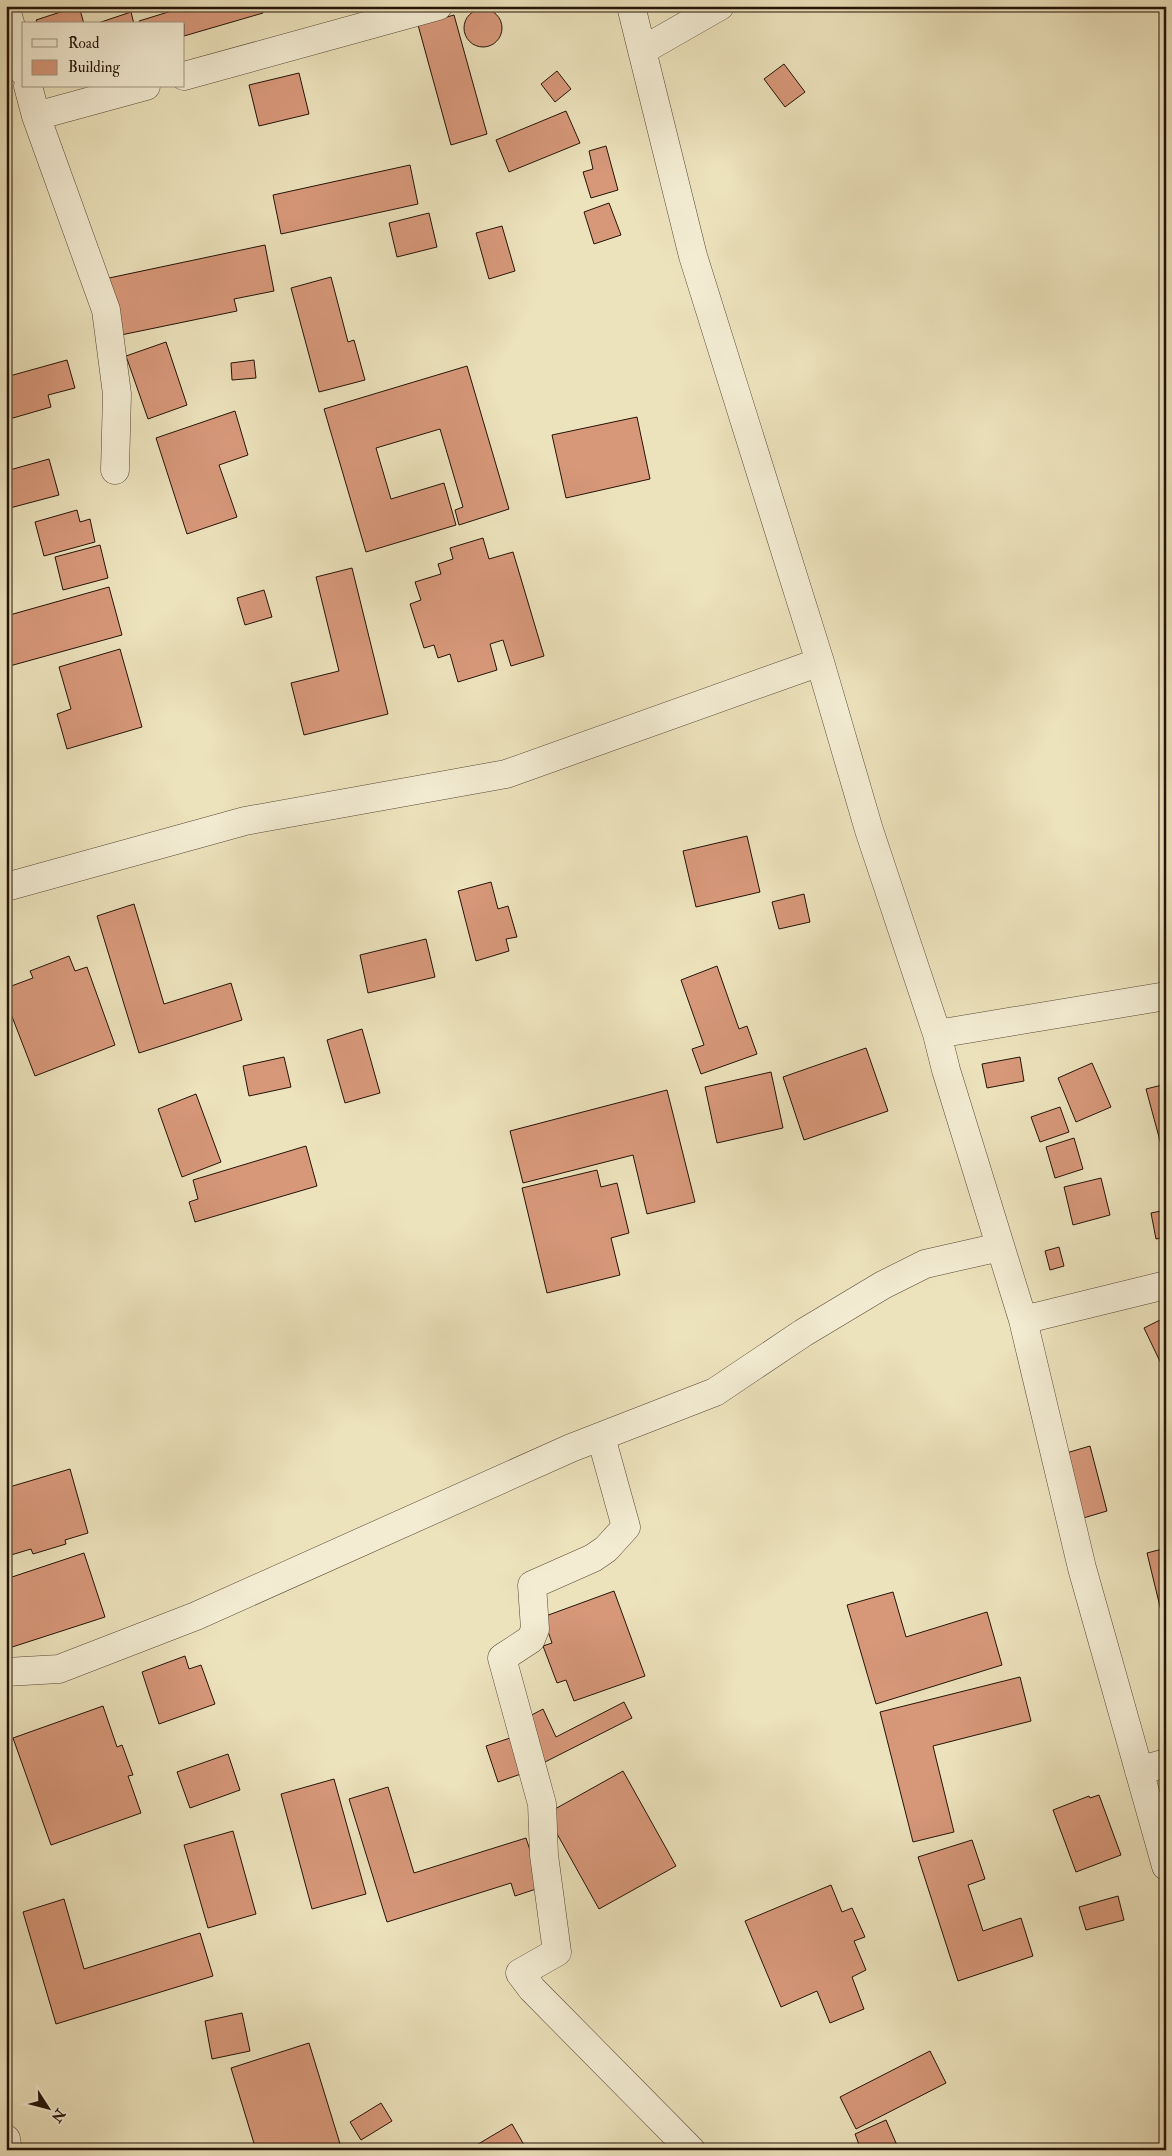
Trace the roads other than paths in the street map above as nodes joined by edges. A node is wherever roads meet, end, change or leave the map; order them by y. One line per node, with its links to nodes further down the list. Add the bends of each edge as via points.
1 (438, 6): 7 (street)
2 (631, 6): 5 (street)
3 (720, 6): 5 (street)
4 (6, 9): 6 (street)
5 (643, 50): 12 (street, via 693,256)
6 (22, 65)
7 (185, 76)
8 (29, 88): 10 (street)
9 (139, 88): 10 (street)
10 (36, 116): 11 (street, via 106,310 117,394)
11 (115, 470)
12 (820, 662): 13 (street, via 506,774 245,821); 15 (street, via 869,830)
13 (6, 887)
14 (1166, 996): 15 (street)
15 (937, 1034): 16 (street)
16 (1000, 1247): 18 (street); 19 (street, via 925,1264 803,1333 715,1392)
17 (1166, 1285): 18 (street)
18 (1023, 1320): 22 (street, via 1082,1568)
19 (601, 1436): 20 (street, via 196,1616 59,1669); 26 (street, via 626,1527 593,1558 532,1585 536,1629 531,1639 502,1658 542,1804 544,1855 557,1952 520,1973)
20 (6, 1672)
21 (1166, 1763): 22 (street)
22 (1139, 1771): 23 (street)
23 (1166, 1866)
24 (6, 2139): 25 (street)
25 (8, 2150)
26 (691, 2150)

